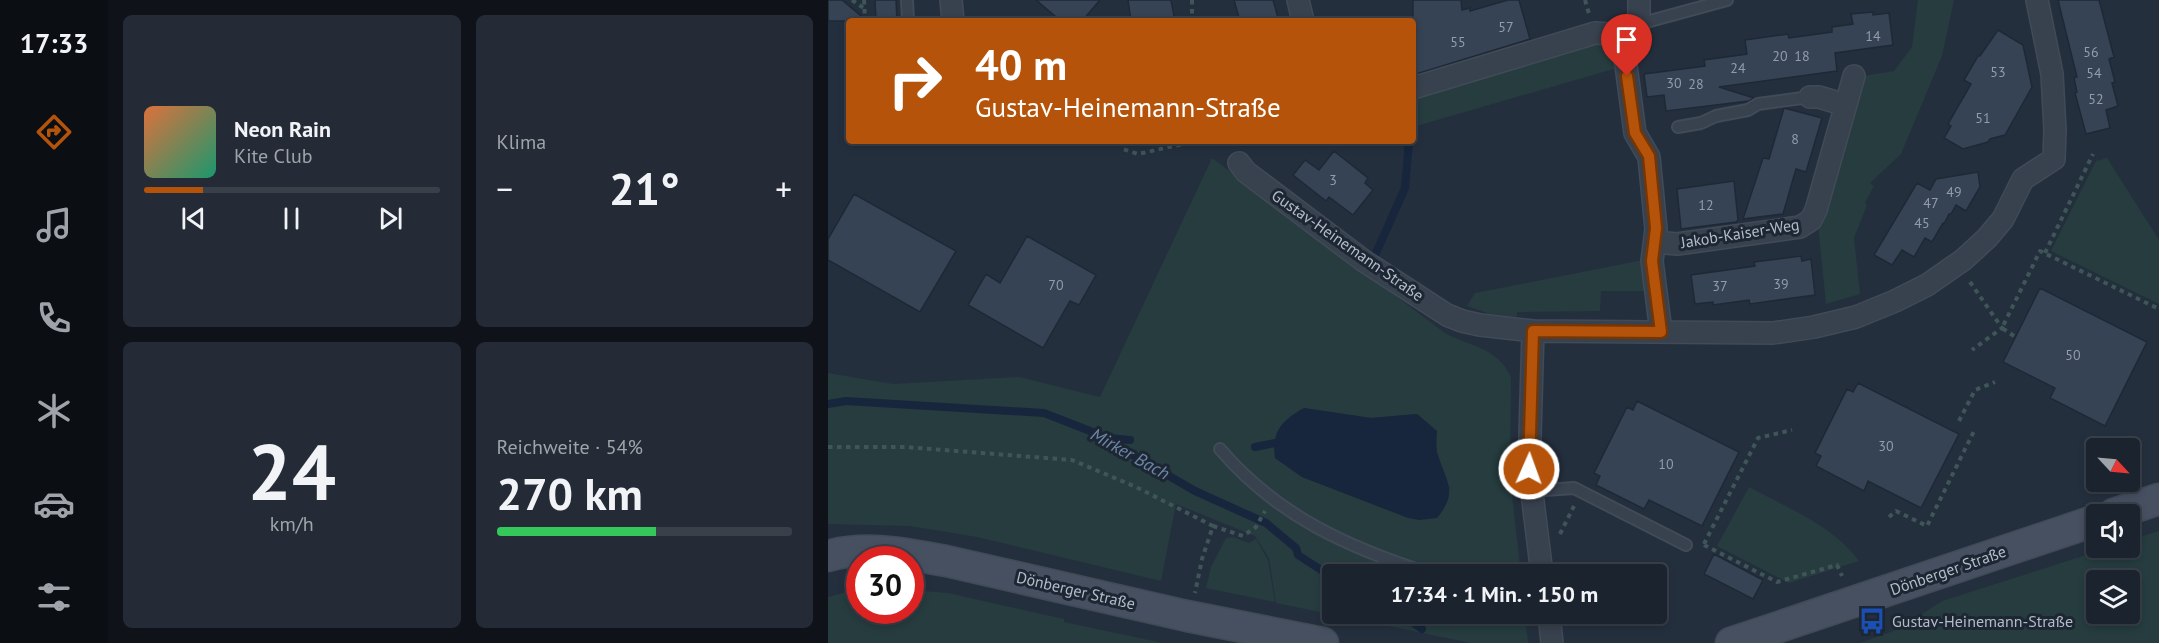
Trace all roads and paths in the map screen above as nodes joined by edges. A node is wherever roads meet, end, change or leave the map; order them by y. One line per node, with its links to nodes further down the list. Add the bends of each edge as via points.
1 (852, 0): 10 (path)
2 (864, 0): 10 (path)
3 (907, 0): 12 (lane)
4 (951, 0): 13 (street)
5 (1192, 0): 14 (path)
6 (1298, 0): 15 (street)
7 (1639, 0): 16 (street, Jakob-Kaiser-Weg)
8 (1727, 0): 16 (lane)
9 (2037, 0): 32 (street, Gustav-Heinemann-Straße, via 2052,74 2054,159 2023,179 2003,219 1979,246 1927,285 1856,317 1773,333)
10 (865, 9): 11 (path)
11 (865, 18)
12 (908, 18)
13 (953, 18)
14 (1192, 18)
15 (1302, 18)
16 (1631, 29): 18 (street, via 1595,33); 26 (street, Jakob-Kaiser-Weg, via 1635,133 1649,156)
17 (1854, 76): 20 (street, Jakob-Kaiser-Weg)
18 (1416, 87)
19 (1810, 97): 20 (street); 21 (lane, via 1758,104 1748,110)
20 (1845, 105): 26 (street, Jakob-Kaiser-Weg, via 1811,220 1800,227 1677,244)
21 (1678, 127)
22 (1122, 144): 23 (path, via 1123,149 1138,154)
23 (1183, 144)
24 (2093, 154): 27 (path)
25 (1239, 163): 31 (street, Gustav-Heinemann-Straße, via 1364,261 1447,315 1480,325)
26 (1655, 242): 32 (street, Jakob-Kaiser-Weg, via 1652,261)
27 (2045, 253): 29 (path); 30 (path, via 2040,251)
28 (1966, 277): 30 (path)
29 (2159, 309)
30 (2002, 328): 33 (path); 34 (path)
31 (1533, 331): 32 (street, Gustav-Heinemann-Straße); 41 (street)
32 (1661, 332)
33 (2014, 336)
34 (1972, 350)
35 (1995, 382): 36 (path, via 1975,390)
36 (1959, 421)
37 (1975, 429): 46 (path, via 1927,526 1896,511)
38 (1792, 430): 51 (path, via 1758,438)
39 (828, 447): 48 (path, via 905,447 1072,460)
40 (1220, 449): 53 (lane, via 1272,500 1316,528)
41 (1531, 491): 42 (lane, via 1574,488); 54 (street)
42 (1582, 492): 49 (path); 50 (lane)
43 (2159, 499): 44 (street)
44 (2140, 505)
45 (1268, 506): 48 (path, via 1256,527 1243,536)
46 (1889, 517)
47 (2086, 524): 60 (street, Dönberger Straße)
48 (1213, 526): 56 (path)
49 (1558, 537)
50 (1686, 545): 51 (path, via 1692,538)
51 (1704, 545): 55 (path, via 1778,582 1837,564)
52 (828, 556): 58 (street, Dönberger Straße, via 864,551 908,554)
53 (1399, 564)
54 (1541, 564)
55 (1842, 576)
56 (1195, 593)
57 (1549, 624): 59 (street)
58 (1323, 643)
59 (1552, 643)
60 (1731, 643)

